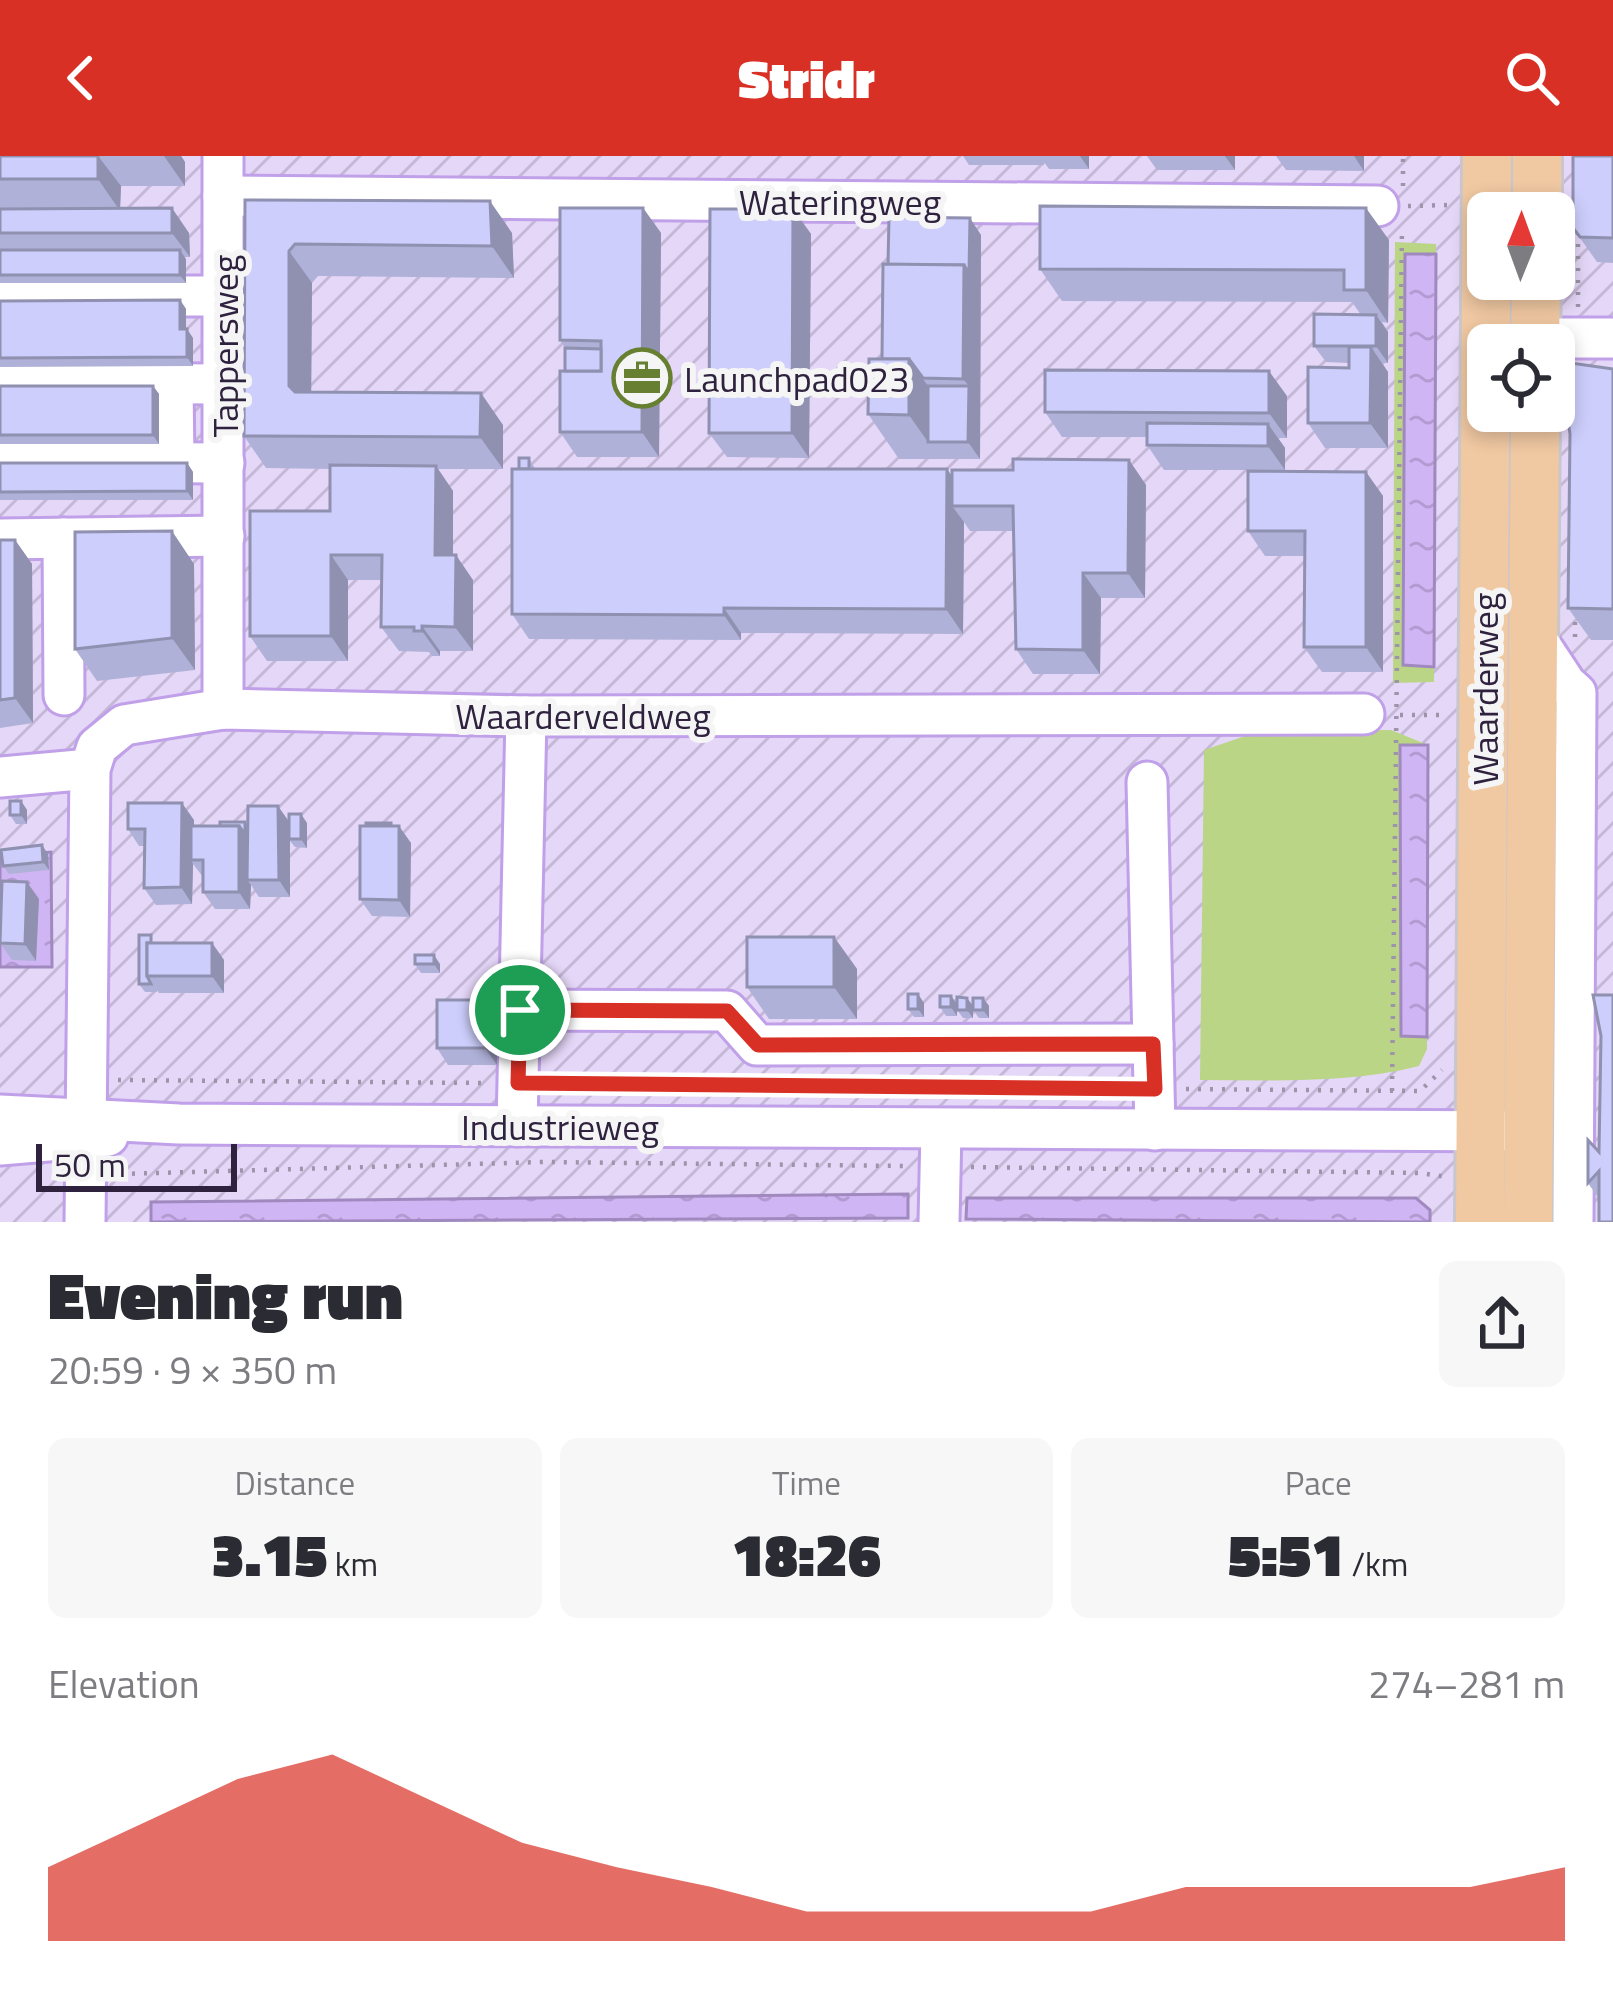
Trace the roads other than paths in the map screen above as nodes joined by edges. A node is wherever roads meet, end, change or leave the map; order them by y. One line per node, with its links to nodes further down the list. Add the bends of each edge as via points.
1 (223, 156): 5 (street, Tappersweg)
2 (1487, 156): 9 (main road, Waarderweg)
3 (1537, 156): 4 (main road)
4 (1537, 192)
5 (224, 196): 6 (street, Wateringweg); 8 (street, Tappersweg)
6 (1390, 206)
7 (0, 296): 8 (street)
8 (224, 296): 16 (street, Tappersweg)
9 (1514, 324)
10 (1613, 338): 11 (street)
11 (1575, 344)
12 (1613, 353): 13 (street)
13 (1575, 354)
14 (0, 383): 15 (street)
15 (173, 384): 16 (street); 20 (street)
16 (224, 384): 21 (street, Tappersweg)
17 (1515, 432): 39 (main road, Waarderweg)
18 (1535, 432): 25 (main road, Waarderweg)
19 (0, 462): 20 (street)
20 (175, 462): 21 (street)
21 (224, 463): 22 (street, Tappersweg)
22 (224, 536): 24 (street); 27 (street, Tappersweg)
23 (0, 538): 24 (street)
24 (63, 538): 26 (street)
25 (1531, 631): 40 (main road, Waarderweg); 47 (street, Waarderweg, via 1576,693)
26 (64, 695)
27 (224, 709): 29 (street, Waarderveldweg); 30 (street, Waarderveldweg, via 124,725 97,747)
28 (1382, 715): 29 (street, Waarderveldweg)
29 (526, 716): 33 (street)
30 (90, 769): 31 (street); 37 (street)
31 (0, 777)
32 (1148, 782): 34 (street)
33 (520, 1010): 34 (street, via 727,1011 758,1045); 36 (street)
34 (1153, 1044): 38 (street)
35 (0, 1115): 37 (street, Industrieweg)
36 (517, 1126): 37 (street, Industrieweg); 42 (street, Industrieweg)
37 (87, 1127): 41 (street, Industrieweg); 44 (street)
38 (1155, 1130): 39 (street, Industrieweg); 42 (street, Industrieweg)
39 (1481, 1131): 40 (street, Industrieweg); 43 (main road, Waarderweg)
40 (1528, 1131): 46 (main road, Waarderweg)
41 (0, 1145)
42 (941, 1148): 45 (street)
43 (1480, 1202)
44 (85, 1222)
45 (939, 1222)
46 (1528, 1222)
47 (1573, 1222)

